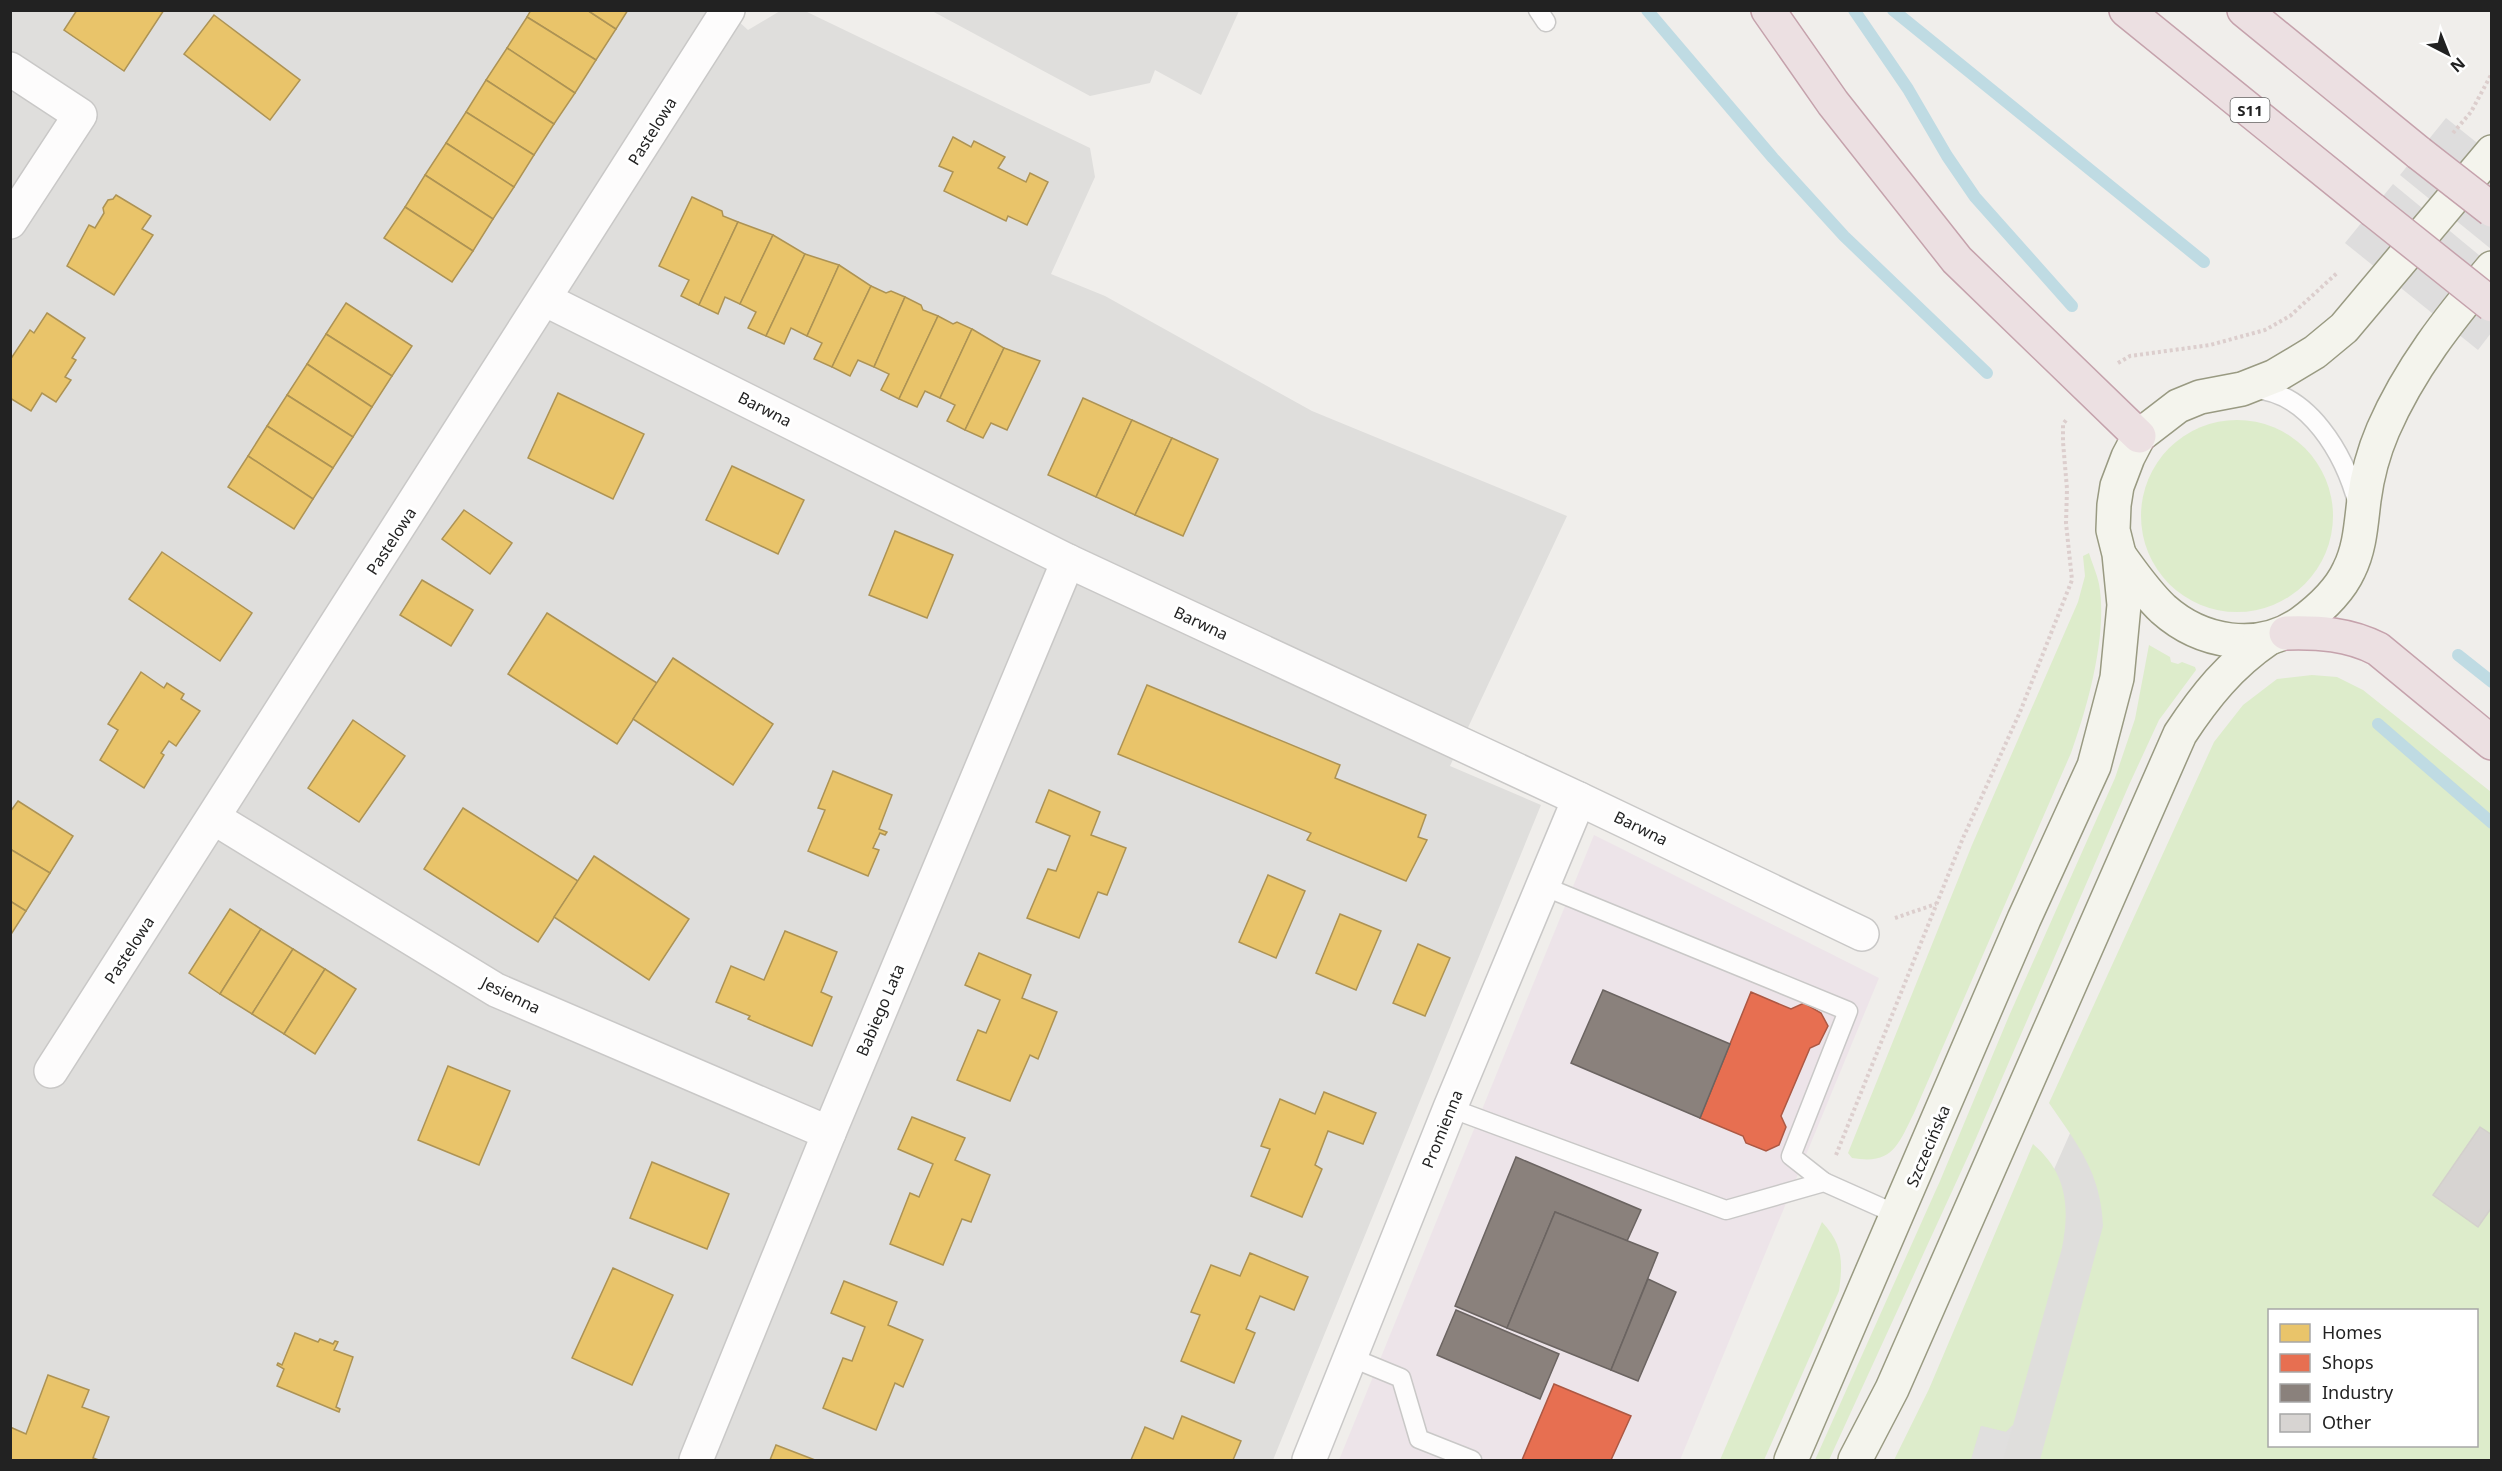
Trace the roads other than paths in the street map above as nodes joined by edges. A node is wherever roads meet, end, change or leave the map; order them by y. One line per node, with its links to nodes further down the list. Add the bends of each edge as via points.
1 (728, 10): 10 (street, Pastelowa)
2 (1768, 10): 13 (highway, via 1833,103 1957,260)
3 (2127, 10): 11 (highway, S11, bridge)
4 (2244, 10): 7 (highway, bridge)
5 (10, 69): 8 (street, via 80,115)
6 (2492, 152): 12 (main road, via 2344,328 2315,352 2275,376)
7 (2492, 210)
8 (10, 222)
9 (2492, 268): 14 (main road, via 2435,339 2400,394 2382,432)
10 (546, 300): 16 (street, Barwna); 20 (street, Pastelowa)
11 (2492, 305)
12 (2242, 389): 13 (main road, via 2200,397 2178,406); 14 (lane, via 2275,393 2303,410 2317,425 2339,457)
13 (2139, 436): 15 (main road, Szczecińska, via 2116,486 2113,530)
14 (2362, 521): 17 (main road, via 2359,544 2339,588 2322,607)
15 (2119, 554): 17 (main road, via 2164,610 2184,623 2227,641); 27 (main road, Szczecińska, via 2124,606 2117,678 2094,766)
16 (1068, 561): 19 (street, Barwna); 25 (street, Babiego Lata)
17 (2277, 636): 18 (highway, via 2315,632 2366,643); 33 (main road, via 2238,661 2216,683 2186,725 2168,760 1897,1378)
18 (2492, 743)
19 (1579, 799): 21 (street, Promienna); 22 (street, Barwna)
20 (214, 818): 23 (street, Pastelowa); 25 (street, Jesienna, via 496,990)
21 (1543, 886): 24 (street, Promienna); 26 (lane, via 1848,1011 1791,1156)
22 (1862, 934)
23 (51, 1071)
24 (1450, 1108): 26 (lane, via 1726,1210); 28 (street, Promienna)
25 (829, 1133): 29 (street, Babiego Lata)
26 (1824, 1182): 27 (lane)
27 (1898, 1215): 32 (main road, Szczecińska)
28 (1350, 1358): 30 (street, Promienna); 31 (lane, via 1401,1378 1419,1439)
29 (696, 1461)
30 (1309, 1461)
31 (1472, 1461)
32 (1791, 1461)
33 (1855, 1461)

